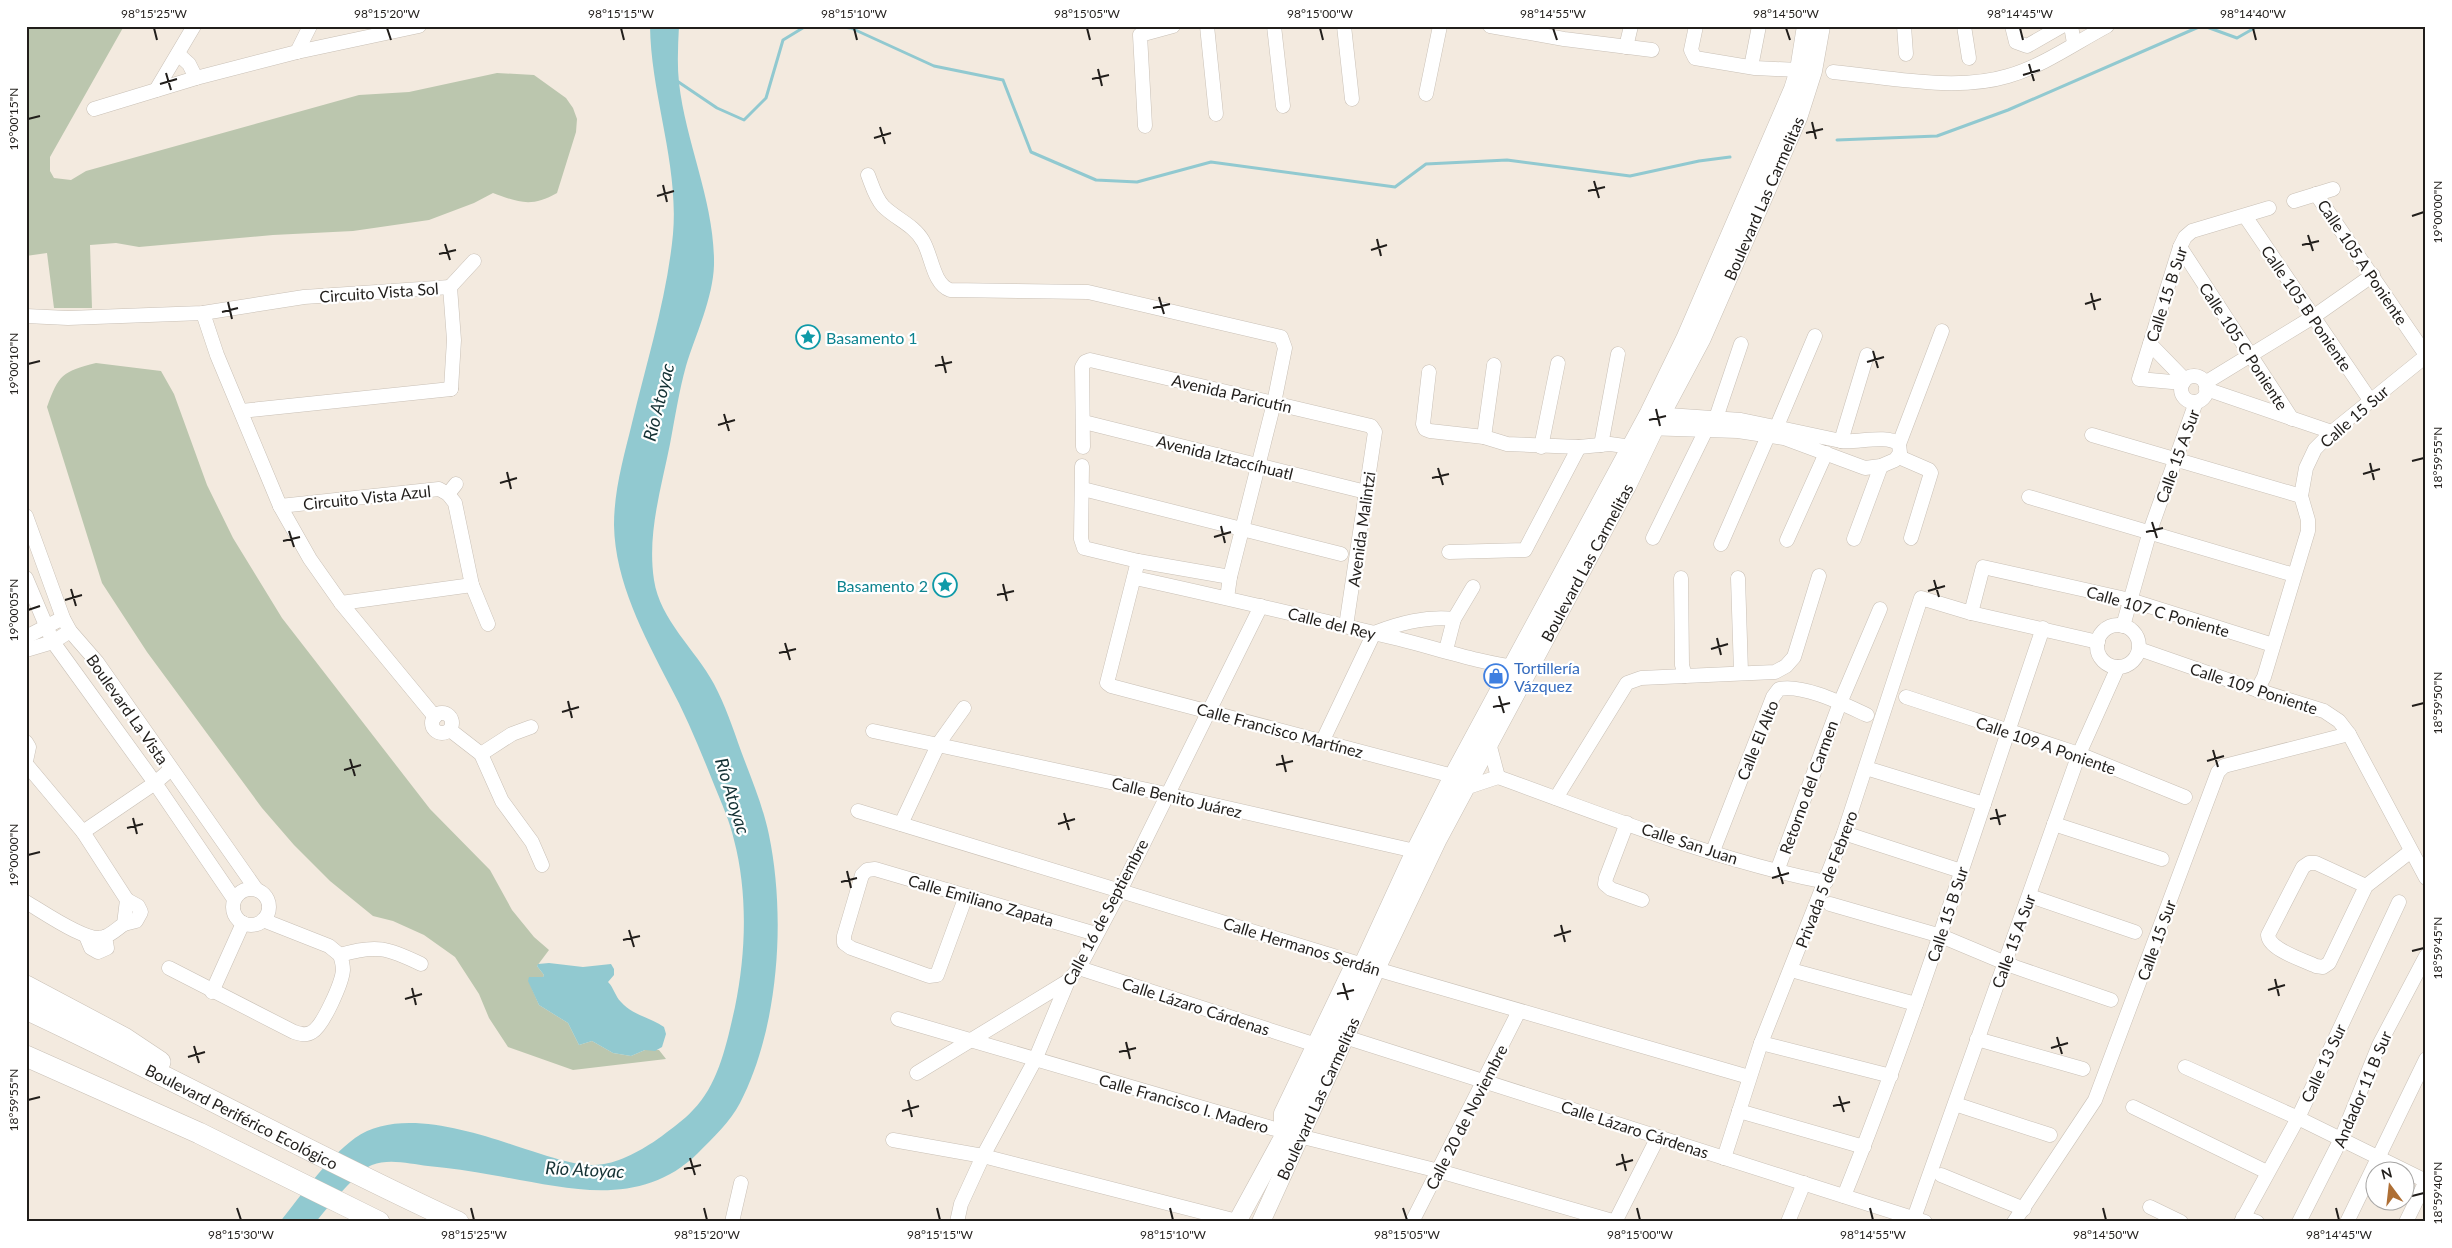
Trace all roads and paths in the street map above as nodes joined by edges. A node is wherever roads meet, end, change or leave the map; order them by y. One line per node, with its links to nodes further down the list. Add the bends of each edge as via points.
1 (194, 26): 27 (street)
2 (310, 26): 26 (street)
3 (1172, 26): 40 (street, via 1140,36)
4 (1207, 26): 39 (street)
5 (1274, 26): 37 (street)
6 (1344, 26): 36 (street)
7 (1440, 26): 35 (street)
8 (1490, 26): 21 (street)
9 (1631, 26): 24 (street)
10 (1696, 26): 30 (street, via 1691,50 1695,58)
11 (1759, 26): 30 (street)
12 (1806, 26): 31 (main road, Boulevard Las Carmelitas)
13 (1821, 26): 73 (main road, Boulevard Las Carmelitas, via 1814,70 1798,118 1702,338)
14 (1904, 26): 28 (street)
15 (1964, 26): 29 (street)
16 (2013, 26): 17 (street, via 2016,42 2027,46)
17 (2062, 26)
18 (2071, 26): 23 (street)
19 (2107, 26): 23 (street)
20 (411, 27): 26 (street)
21 (1509, 28): 22 (street)
22 (1565, 33): 24 (street)
23 (2074, 44): 32 (street, via 2034,67 1982,82 1959,84)
24 (1626, 47): 25 (street)
25 (1652, 50)
26 (297, 52): 33 (street)
27 (178, 54): 33 (street, via 189,64); 34 (street)
28 (1906, 54)
29 (1969, 58)
30 (1751, 67): 31 (street)
31 (1800, 70): 73 (main road, Boulevard Las Carmelitas)
32 (1833, 72)
33 (196, 78): 34 (street)
34 (156, 90): 38 (street)
35 (1426, 94)
36 (1352, 99)
37 (1282, 106)
38 (94, 109)
39 (1216, 114)
40 (1146, 126)
41 (868, 175): 69 (street, via 877,198 921,238 943,288 1088,292 1280,337 1285,348)
42 (2333, 189): 43 (street)
43 (2316, 194): 44 (street); 49 (street, Calle 105 A Poniente)
44 (2294, 201)
45 (2269, 208): 46 (street, Calle 15 B Sur)
46 (2245, 216): 47 (street, Calle 15 B Sur, via 2192,231); 53 (street, Calle 105 B Poniente)
47 (2180, 247): 57 (street, Calle 15 B Sur); 59 (street, Calle 105 C Poniente)
48 (474, 261): 50 (street)
49 (2373, 275): 53 (street); 61 (street, Calle 105 A Poniente)
50 (450, 287): 51 (street, Circuito Vista Sol, via 304,297); 70 (street, Circuito Vista Sol, via 455,393)
51 (203, 313): 52 (street, Circuito Vista Sol, via 68,318); 70 (street, Circuito Vista Azul)
52 (26, 316)
53 (2312, 317): 59 (street); 67 (street, Calle 105 B Poniente)
54 (1942, 331): 87 (street)
55 (1814, 336): 76 (street)
56 (1741, 344): 71 (street)
57 (2150, 344): 65 (street); 65 (street, Calle 15 B Sur, via 2139,379)
58 (1618, 354): 82 (street)
59 (2251, 354): 66 (street); 72 (street, Calle 105 C Poniente)
60 (1867, 355): 81 (street)
61 (2426, 355): 67 (street, Calle 15 Sur)
62 (1558, 363): 83 (street)
63 (1494, 365): 80 (street)
64 (1429, 372): 80 (street, via 1425,429)
65 (2184, 381): 66 (street, via 2194,376); 68 (street, via 2183,397)
66 (2206, 386): 68 (street, via 2205,395); 72 (street)
67 (2370, 400): 78 (street, Calle 15 Sur)
68 (2196, 402): 89 (street, Calle 15 A Sur)
69 (1274, 403): 74 (street, Avenida Paricutín, via 1090,360 1085,362 1082,373); 77 (street, Avenida Paricutín, via 1370,426); 90 (street)
70 (241, 411): 97 (street, Circuito Vista Azul)
71 (1716, 418): 73 (street); 76 (street)
72 (2292, 419): 78 (street)
73 (1652, 421): 75 (street); 86 (main road, Boulevard Las Carmelitas)
74 (1084, 422): 84 (street); 90 (street, Avenida Iztaccíhuatl)
75 (1706, 430): 76 (street); 101 (street)
76 (1773, 431): 81 (street); 88 (street); 105 (street)
77 (1376, 432): 94 (street, Avenida Malintzi)
78 (2332, 432): 95 (street, Calle 15 Sur, via 2310,458)
79 (2092, 435): 89 (street)
80 (1484, 437): 83 (street, via 1507,444)
81 (1841, 441): 87 (street, via 1883,438 1894,440)
82 (1600, 445): 85 (street); 86 (street)
83 (1540, 446): 85 (street)
84 (1083, 447)
85 (1579, 447): 106 (street, via 1525,550)
86 (1638, 448): 140 (main road, Boulevard Las Carmelitas)
87 (1899, 450): 92 (street); 102 (street, via 1929,470 1932,476)
88 (1826, 453): 92 (street, via 1858,467); 104 (street)
89 (2175, 458): 95 (street); 100 (street, Calle 15 A Sur)
90 (1258, 465): 94 (street, Avenida Iztaccíhuatl); 99 (street)
91 (1082, 466): 93 (street)
92 (1882, 466): 103 (street)
93 (1083, 490): 99 (street); 108 (street, via 1081,540 1084,548)
94 (1366, 492): 127 (street, Avenida Malintzi)
95 (2301, 496): 109 (street, Calle 15 Sur, via 2308,531)
96 (2030, 497): 100 (street)
97 (280, 506): 116 (street, Circuito Vista Azul, via 452,489); 120 (street, Circuito Vista Azul, via 310,559)
98 (26, 516): 125 (street, Boulevard La Vista)
99 (1242, 530): 107 (street); 111 (street)
100 (2150, 531): 109 (street); 119 (street, Calle 15 A Sur)
101 (1653, 538)
102 (1911, 538)
103 (1854, 539)
104 (1787, 540)
105 (1721, 544)
106 (1449, 552)
107 (1341, 554)
108 (1138, 561): 111 (street); 113 (street)
109 (2294, 575): 135 (street, Calle 15 Sur)
110 (1818, 576): 141 (street, via 1794,657 1775,672)
111 (1230, 577): 118 (street)
112 (26, 578): 130 (street, Boulevard La Vista)
113 (1135, 578): 118 (street, Calle del Rey); 147 (street, Calle Francisco Martínez, via 1107,683)
114 (1681, 578): 142 (street, via 1682,665)
115 (1738, 578): 141 (street)
116 (472, 586): 120 (street); 126 (street, Circuito Vista Azul)
117 (1473, 587): 124 (street)
118 (1227, 598): 121 (street, Calle del Rey)
119 (2130, 600): 123 (street, Calle 107 C Poniente, via 1983,568); 128 (street, Calle 15 A Sur); 135 (street, Calle 107 C Poniente)
120 (341, 603): 157 (street, Circuito Vista Azul, via 435,717 433,725 438,732 450,730)
121 (1261, 606): 127 (street, Calle del Rey); 147 (street, Calle 16 de Septiembre)
122 (1880, 609): 145 (street, Retorno del Carmen)
123 (1971, 613): 129 (street); 160 (street, Privada 5 de Febrero, via 1921,598)
124 (1454, 619): 131 (street, via 1424,618); 138 (street)
125 (67, 624): 130 (street); 133 (street); 161 (street, Boulevard La Vista)
126 (488, 624)
127 (1346, 626): 131 (street, Calle del Rey)
128 (2123, 626): 134 (street, via 2110,627); 136 (street, via 2134,632)
129 (2043, 628): 134 (street); 151 (street, Calle 15 B Sur)
130 (46, 629): 132 (street); 133 (street, Boulevard La Vista)
131 (1374, 633): 138 (street, Calle del Rey); 153 (street)
132 (26, 638)
133 (53, 642): 137 (street); 164 (street, Boulevard La Vista)
134 (2098, 642): 139 (street, via 2105,662)
135 (2273, 645): 143 (street, Calle 15 Sur)
136 (2139, 649): 139 (street, via 2129,664); 143 (street, Calle 109 Poniente)
137 (26, 650)
138 (1446, 650): 140 (street, Calle del Rey, via 1500,666)
139 (2118, 667): 158 (street, Calle 15 A Sur)
140 (1520, 668): 156 (main road, Boulevard Las Carmelitas); 163 (main road, Boulevard Las Carmelitas)
141 (1741, 672): 142 (street)
142 (1685, 676): 167 (street, via 1642,678 1627,683)
143 (2257, 690): 152 (street, Calle 109 Poniente, via 2324,711 2340,721)
144 (1906, 697): 151 (street, Calle 109 A Poniente)
145 (1840, 703): 148 (street, Calle El Alto); 176 (street, Calle El Alto, via 1790,687 1779,689 1773,697); 180 (street, Retorno del Carmen)
146 (964, 708): 155 (street)
147 (1210, 711): 153 (street, Calle Francisco Martínez); 165 (street, Calle 16 de Septiembre)
148 (1867, 715)
149 (531, 728): 157 (street, via 512,734)
150 (874, 731): 155 (street, Calle Benito Juárez)
151 (2008, 731): 158 (street, Calle 109 A Poniente); 168 (street, Calle 15 B Sur)
152 (2349, 734): 177 (street, Calle 109 Poniente); 251 (street, Calle 15 Sur, via 2224,766 2218,772 2095,1100)
153 (1323, 740): 163 (street, Calle Francisco Martínez)
154 (26, 742): 159 (street, via 29,746)
155 (939, 743): 165 (street, Calle Benito Juárez); 171 (street)
156 (1489, 743): 162 (street); 163 (main road, Boulevard Las Carmelitas)
157 (482, 754): 179 (street, via 502,801 532,842)
158 (2079, 754): 166 (street, Calle 109 A Poniente); 172 (street, Calle 15 A Sur)
159 (26, 762): 173 (street)
160 (1866, 768): 168 (street); 174 (street, Privada 5 de Febrero)
161 (171, 769): 164 (street); 185 (street, Boulevard La Vista)
162 (1498, 778): 163 (street); 167 (street, Calle San Juan)
163 (1459, 782): 175 (main road, Boulevard Las Carmelitas); 203 (main road, Boulevard Las Carmelitas, via 1438,839)
164 (155, 783): 173 (street); 189 (street, Boulevard La Vista)
165 (1166, 794): 175 (street, Calle Benito Juárez); 186 (street, Calle 16 de Septiembre)
166 (2185, 797)
167 (1556, 798): 170 (street, Calle San Juan)
168 (1984, 804): 181 (street, Calle 15 B Sur)
169 (858, 811): 171 (street, Calle Hermanos Serdán)
170 (1627, 823): 176 (street, Calle San Juan); 190 (street, via 1605,884)
171 (900, 824): 186 (street, Calle Hermanos Serdán)
172 (2054, 824): 178 (street); 188 (street, Calle 15 A Sur)
173 (83, 832): 191 (street, via 127,900 138,906 141,912 136,921 124,924 105,937 86,936)
174 (1844, 833): 181 (street); 183 (street, Privada 5 de Febrero)
175 (1415, 851): 203 (main road, Boulevard Las Carmelitas)
176 (1713, 851): 180 (street, Calle San Juan)
177 (2411, 851): 182 (street, Calle 109 Poniente); 184 (street)
178 (2162, 859)
179 (542, 865)
180 (1777, 871): 183 (street, Calle San Juan)
181 (1961, 871): 198 (street, Calle 15 B Sur)
182 (2426, 878)
183 (1826, 882): 206 (street, Privada 5 de Febrero)
184 (2366, 886): 184 (street, via 2316,863 2309,863 2303,867 2268,935 2268,941 2274,947 2323,967 2329,963)
185 (256, 889): 189 (street, via 241,892); 194 (street, via 267,899 269,906)
186 (1120, 891): 197 (street, Calle 16 de Septiembre); 203 (street, Calle Hermanos Serdán)
187 (966, 896): 187 (street, Calle Emiliano Zapata, via 937,975 929,976 844,943 866,870 875,869); 197 (street, Calle Emiliano Zapata)
188 (2030, 896): 196 (street); 201 (street, Calle 15 A Sur)
189 (234, 899): 195 (street, via 233,910)
190 (1642, 900)
191 (26, 902)
192 (2400, 902): 233 (street, Calle 13 Sur)
193 (1830, 904): 198 (street)
194 (263, 920): 195 (street, via 256,924); 199 (street, via 329,946)
195 (243, 923): 209 (street)
196 (2135, 932)
197 (1096, 934): 205 (street, Calle 16 de Septiembre)
198 (1941, 936): 201 (street); 211 (street, Calle 15 B Sur)
199 (340, 955): 202 (street, via 373,947 390,949); 209 (street, via 343,971 340,984 321,1022 311,1033 302,1035 294,1032)
200 (2426, 956): 237 (street, Andador 11 B Sur, via 2379,1045)
201 (2005, 963): 210 (street); 216 (street, Calle 15 A Sur)
202 (421, 964)
203 (1370, 967): 213 (street, Calle Hermanos Serdán); 215 (main road, Boulevard Las Carmelitas); 219 (street, Boulevard Las Carmelitas, via 1351,967); 234 (main road, Boulevard Las Carmelitas)
204 (169, 968): 209 (street)
205 (1079, 968): 207 (street, Calle 16 de Septiembre); 219 (street, Calle Lázaro Cárdenas)
206 (1791, 970): 211 (street); 218 (street, Privada 5 de Febrero)
207 (1068, 981): 217 (street); 222 (street, Calle 16 de Septiembre)
208 (26, 986): 228 (highway, via 138,1047 164,1064)
209 (212, 992)
210 (2112, 1000)
211 (1916, 1004): 226 (street, Calle 15 B Sur)
212 (26, 1009): 228 (highway, Boulevard Periférico Ecológico)
213 (1519, 1011): 227 (street, Calle Hermanos Serdán); 229 (street, Calle 20 de Noviembre)
214 (898, 1019): 217 (street, Calle Francisco I. Madero)
215 (1344, 1037): 229 (street, Calle Lázaro Cárdenas); 234 (main road, Boulevard Las Carmelitas)
216 (1977, 1039): 224 (street); 230 (street, Calle 15 A Sur)
217 (970, 1040): 222 (street, Calle Francisco I. Madero); 225 (street)
218 (1761, 1043): 226 (street); 227 (street, Privada 5 de Febrero)
219 (1313, 1044): 234 (street, Boulevard Las Carmelitas, via 1281,1113 1281,1122)
220 (26, 1056): 255 (highway, Boulevard Periférico Ecológico, via 199,1133)
221 (2426, 1059): 241 (street)
222 (1035, 1060): 234 (street, Calle Francisco I. Madero); 240 (street, Calle 16 de Septiembre)
223 (2185, 1067): 233 (street)
224 (2083, 1069)
225 (917, 1073)
226 (1891, 1076): 239 (street, Calle 15 B Sur)
227 (1748, 1077): 232 (street, Privada 5 de Febrero)
228 (175, 1081): 256 (highway, Boulevard Periférico Ecológico, via 316,1155)
229 (1485, 1082): 236 (street, Calle Lázaro Cárdenas); 243 (street, Calle 20 de Noviembre)
230 (1955, 1104): 235 (street); 253 (street, Calle 15 A Sur)
231 (2133, 1107): 244 (street)
232 (1739, 1111): 239 (street); 242 (street, Privada 5 de Febrero)
233 (2298, 1118): 237 (street); 244 (street, Calle 13 Sur)
234 (1293, 1134): 243 (street, Calle Francisco I. Madero); 254 (main road, Boulevard Las Carmelitas); 259 (main road, Boulevard Las Carmelitas)
235 (2050, 1136)
236 (1658, 1137): 242 (street, Calle Lázaro Cárdenas); 261 (street)
237 (2342, 1139): 241 (street); 266 (street, Andador 11 B Sur)
238 (893, 1140): 240 (street)
239 (1864, 1147): 249 (street, Calle 15 B Sur)
240 (983, 1156): 254 (street); 258 (street, Calle 16 de Septiembre, via 961,1204)
241 (2378, 1157): 246 (street); 267 (street)
242 (1724, 1158): 248 (street, Calle Lázaro Cárdenas)
243 (1439, 1171): 260 (street, Calle 20 de Noviembre); 261 (street, Calle Francisco I. Madero)
244 (2267, 1172): 252 (street, Calle 13 Sur)
245 (1941, 1175): 251 (street)
246 (2426, 1181): 268 (street)
247 (741, 1183): 257 (street)
248 (1804, 1183): 249 (street, Calle Lázaro Cárdenas); 262 (street)
249 (1844, 1196): 253 (street, Calle Lázaro Cárdenas)
250 (2150, 1207): 264 (street)
251 (2024, 1209): 263 (street, Calle 15 Sur)
252 (2242, 1219): 265 (street)
253 (1920, 1220)
254 (1237, 1221)
255 (380, 1222)
256 (457, 1222)
257 (732, 1222)
258 (957, 1222)
259 (1261, 1222)
260 (1412, 1222)
261 (1616, 1222)
262 (1788, 1222)
263 (2014, 1222)
264 (2181, 1222)
265 (2257, 1222)
266 (2299, 1222)
267 (2347, 1222)
268 (2406, 1222)

